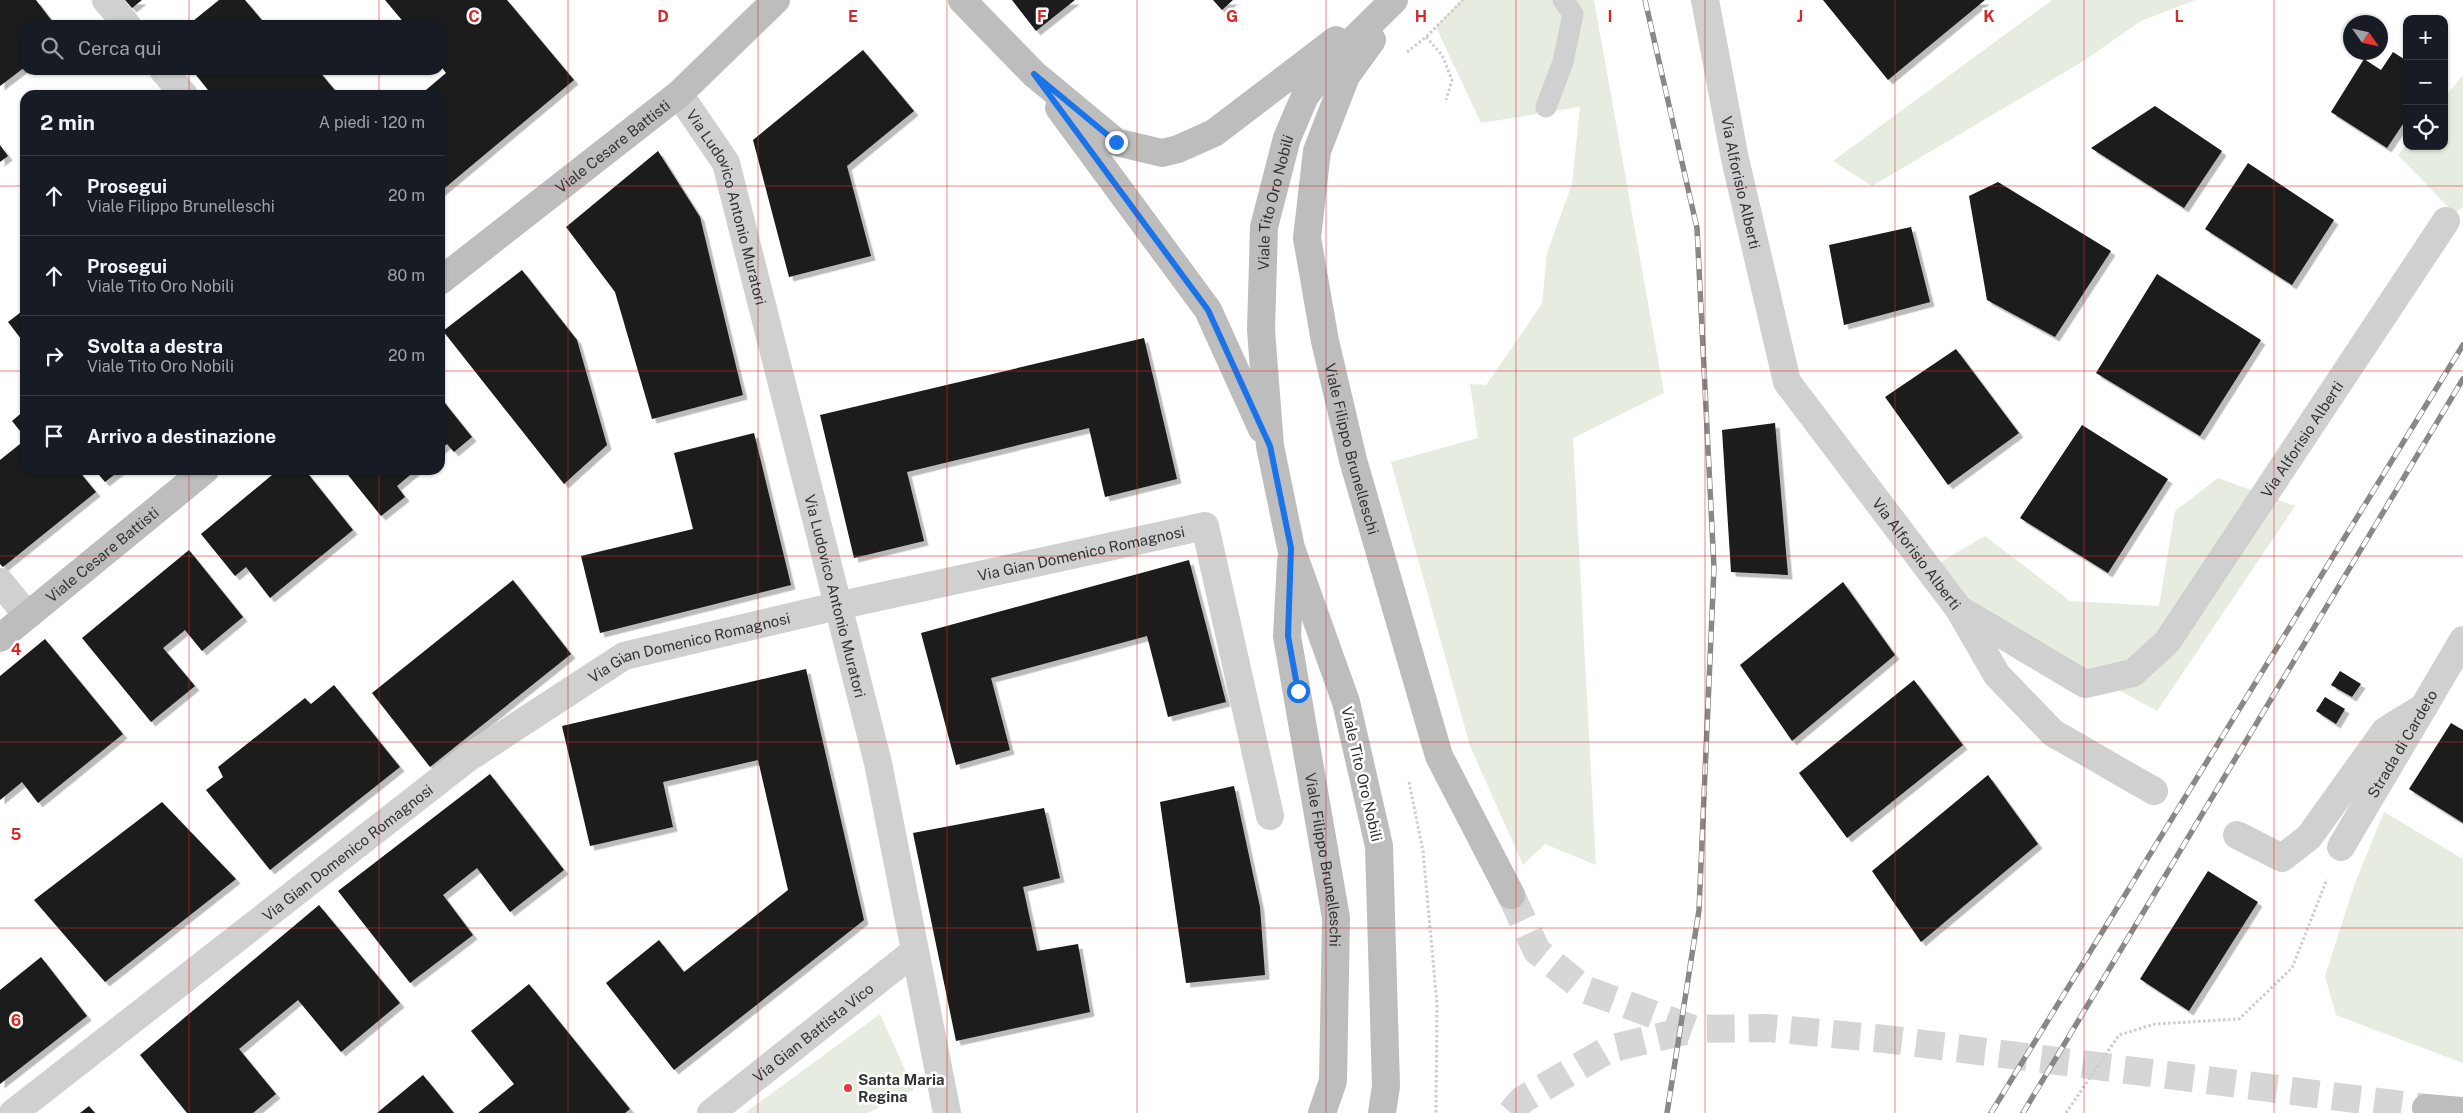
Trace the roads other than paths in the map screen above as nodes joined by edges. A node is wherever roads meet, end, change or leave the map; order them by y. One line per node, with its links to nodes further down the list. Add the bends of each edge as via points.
1 (106, 0): 9 (street)
2 (776, 0): 13 (street, Viale Cesare Battisti)
3 (962, 0): 10 (street, Viale Tito Oro Nobili)
4 (1388, 0): 10 (street, Viale Tito Oro Nobili, via 1214,133 1178,150 1162,153 1116,142)
5 (1394, 0): 17 (street, Viale Tito Oro Nobili, via 1334,59 1305,96 1286,138 1264,227 1261,330)
6 (1401, 0): 31 (street, Viale Filippo Brunelleschi, via 1346,76 1317,151 1307,238 1325,340 1353,460 1439,756)
7 (1563, 0): 14 (lane, via 1572,14 1563,62)
8 (1705, 0): 22 (street, Via Alforisio Alberti, via 1735,159 1787,382)
9 (123, 20)
10 (1034, 74): 17 (street, Viale Tito Oro Nobili, via 1208,310)
11 (168, 75): 12 (street)
12 (180, 90)
13 (679, 94): 16 (street, Viale Cesare Battisti); 21 (street, Via Ludovico Antonio Muratori, via 726,162)
14 (1546, 107)
15 (2446, 220): 22 (street, Via Alforisio Alberti, via 2167,642 2133,673 2084,684)
16 (445, 277)
17 (1270, 446): 19 (street, Viale Tito Oro Nobili)
18 (199, 475): 23 (street, Viale Cesare Battisti)
19 (1291, 548): 38 (street, Viale Filippo Brunelleschi, via 1288,636 1336,918 1333,1081); 39 (street, Viale Tito Oro Nobili, via 1346,702 1379,846 1386,1086)
20 (0, 582): 23 (street)
21 (837, 606): 28 (street, Via Gian Domenico Romagnosi, via 1205,526); 32 (street, Via Ludovico Antonio Muratori, via 878,763); 35 (street, Via Gian Domenico Romagnosi, via 624,656 468,758)
22 (1960, 609): 27 (street, via 1997,675 2053,733)
23 (27, 615): 24 (street, Viale Cesare Battisti)
24 (0, 638)
25 (2463, 640): 26 (street, Strada di Cardeto)
26 (2424, 707): 29 (street, via 2385,731 2309,838 2282,858); 30 (street, Strada di Cardeto)
27 (2154, 791)
28 (1270, 816)
29 (2237, 835)
30 (2341, 847)
31 (1511, 895)
32 (915, 951): 36 (street, Via Gian Battista Vico); 37 (street, Via Ludovico Antonio Muratori)
33 (2426, 1108): 34 (street)
34 (2463, 1111)
35 (13, 1113)
36 (711, 1113)
37 (947, 1113)
38 (1322, 1113)
39 (1382, 1113)

